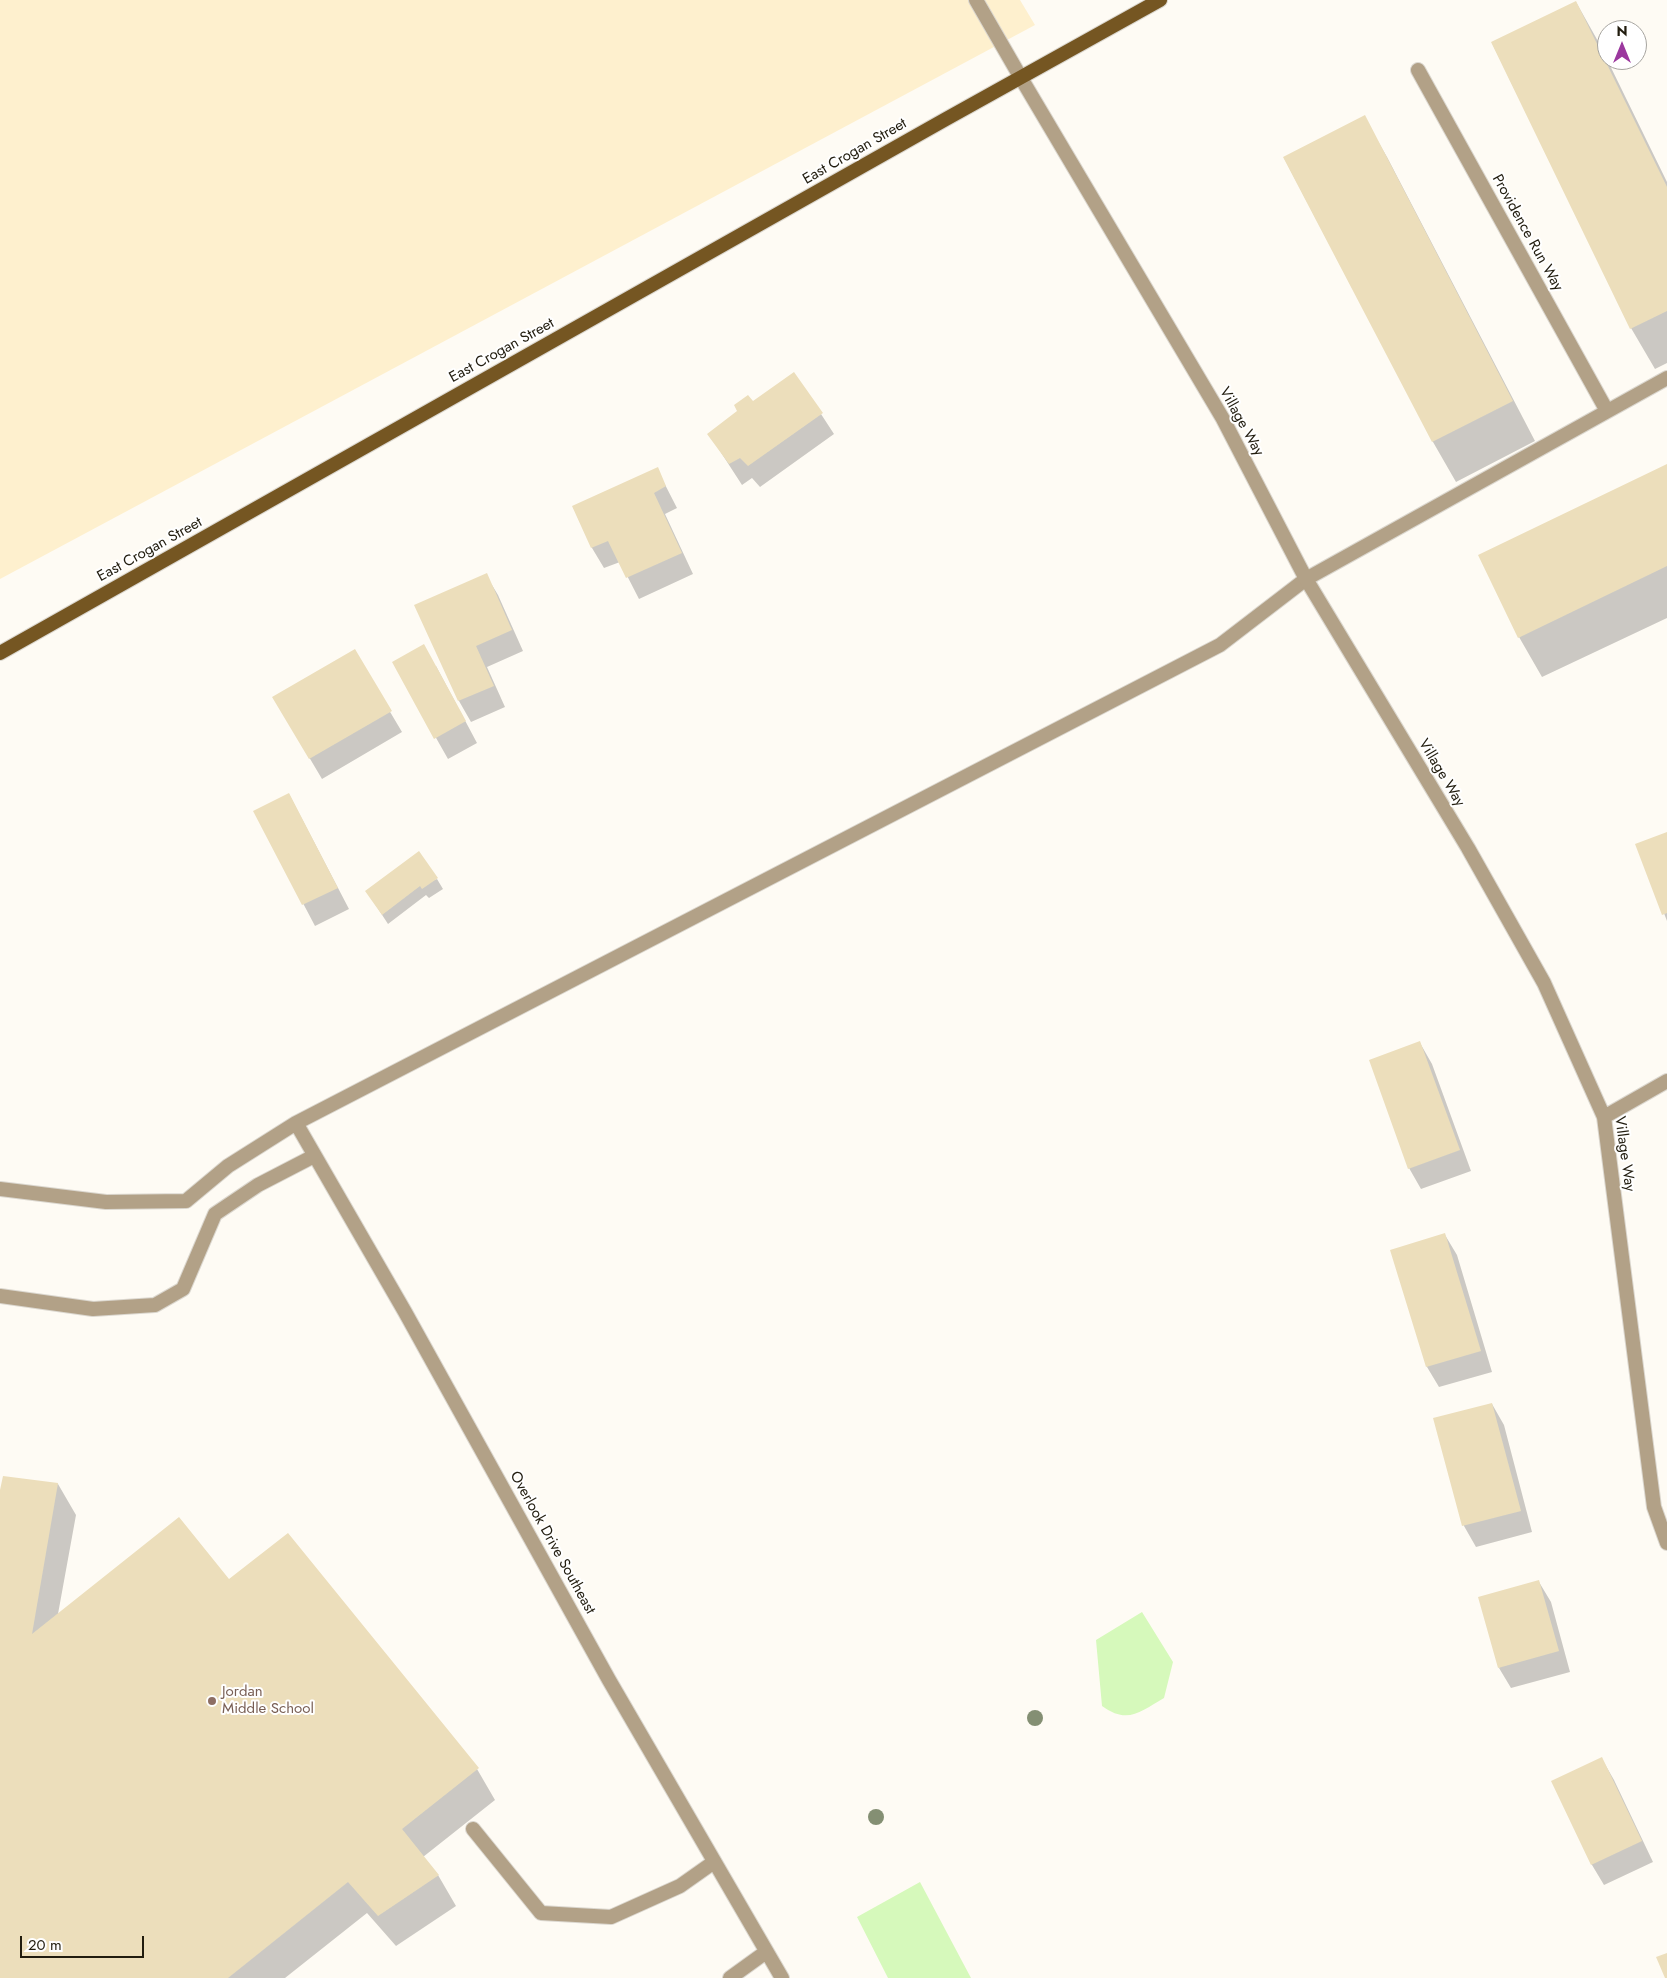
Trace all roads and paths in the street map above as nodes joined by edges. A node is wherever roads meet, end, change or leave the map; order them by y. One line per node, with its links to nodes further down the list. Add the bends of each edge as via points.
1 (976, 0): 4 (street, Village Way)
2 (1160, 0): 4 (main road, East Crogan Street)
3 (1418, 70): 6 (street, Providence Run Way)
4 (1021, 78): 7 (street, Village Way, via 1223,419); 8 (main road, East Crogan Street)
5 (1667, 378): 6 (street)
6 (1607, 411): 7 (street)
7 (1306, 579): 10 (street, Village Way, via 1468,848 1544,983); 11 (street, via 1220,645)
8 (0, 653)
9 (1667, 1081): 10 (street)
10 (1604, 1117): 15 (street, Village Way, via 1654,1507)
11 (296, 1122): 12 (street, Overlook Drive Southeast); 13 (street, via 228,1166 186,1201 106,1202)
12 (314, 1156): 14 (street, via 258,1185 215,1214 183,1290 155,1305 93,1309); 17 (street, Overlook Drive Southeast)
13 (0, 1189)
14 (0, 1296)
15 (1667, 1543)
16 (473, 1829): 17 (street, via 542,1913 611,1917 680,1886)
17 (714, 1862): 18 (street, Overlook Drive Southeast)
18 (766, 1952): 19 (street); 20 (street, Overlook Drive Southeast)
19 (730, 1978)
20 (782, 1978)

